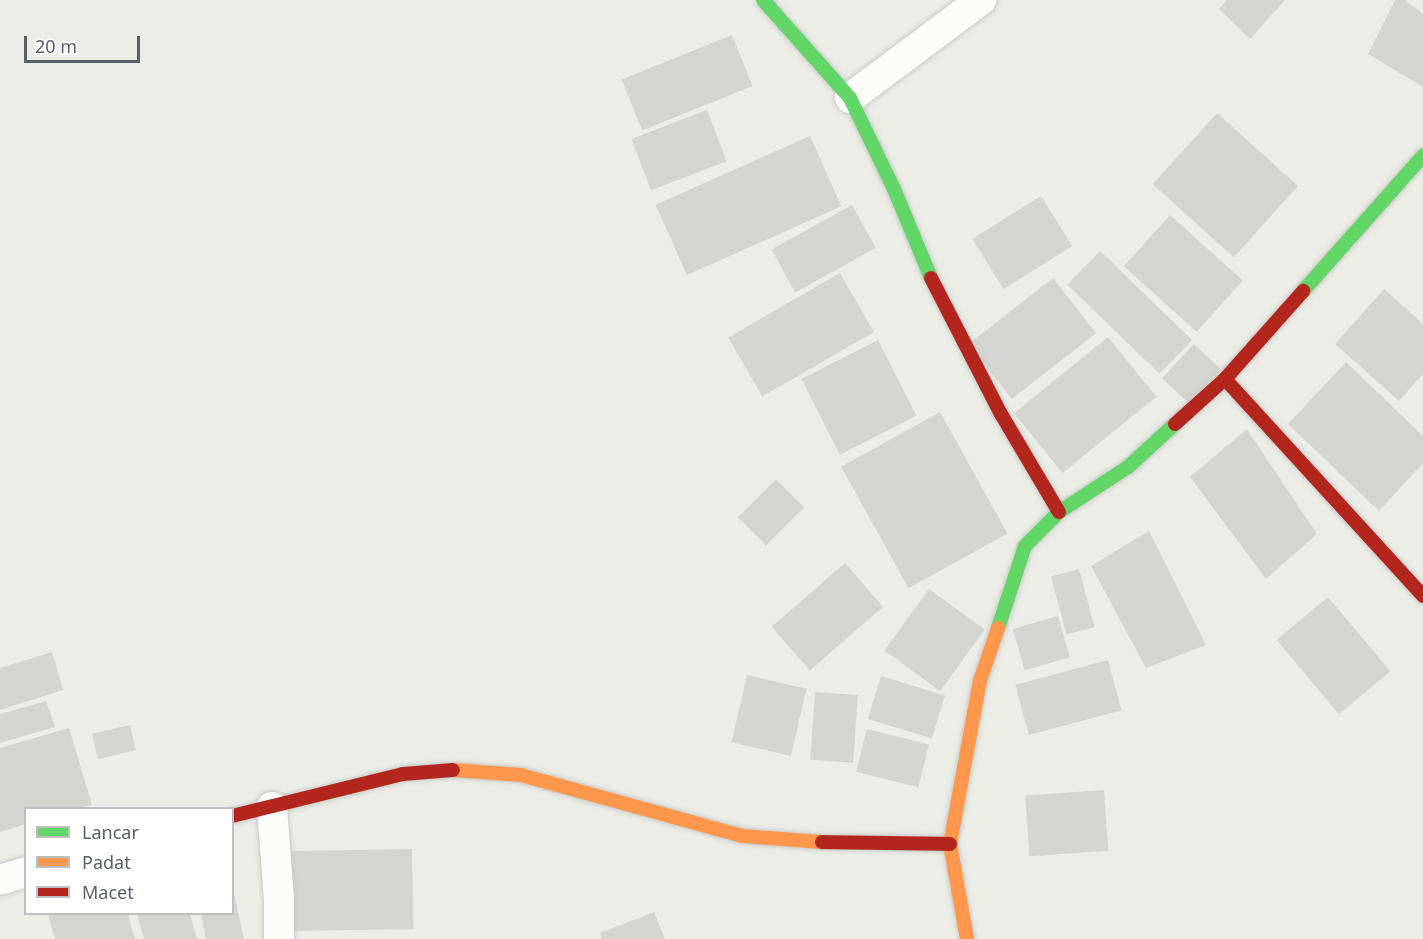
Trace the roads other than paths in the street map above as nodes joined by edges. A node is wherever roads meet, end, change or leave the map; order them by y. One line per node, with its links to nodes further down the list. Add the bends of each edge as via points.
1 (763, 0): 3 (street)
2 (981, 0): 3 (street)
3 (849, 98): 6 (street, via 894,189 929,274 1001,414)
4 (1423, 156): 5 (street)
5 (1225, 379): 6 (street, via 1128,466); 7 (street)
6 (1059, 512): 10 (street, via 1025,546 980,681)
7 (1423, 596)
8 (272, 807): 9 (street); 10 (street, via 403,774 475,771 521,775 742,836 794,842); 13 (street)
9 (234, 816)
10 (950, 844): 14 (street)
11 (24, 873): 12 (street)
12 (0, 880)
13 (279, 939)
14 (967, 939)

